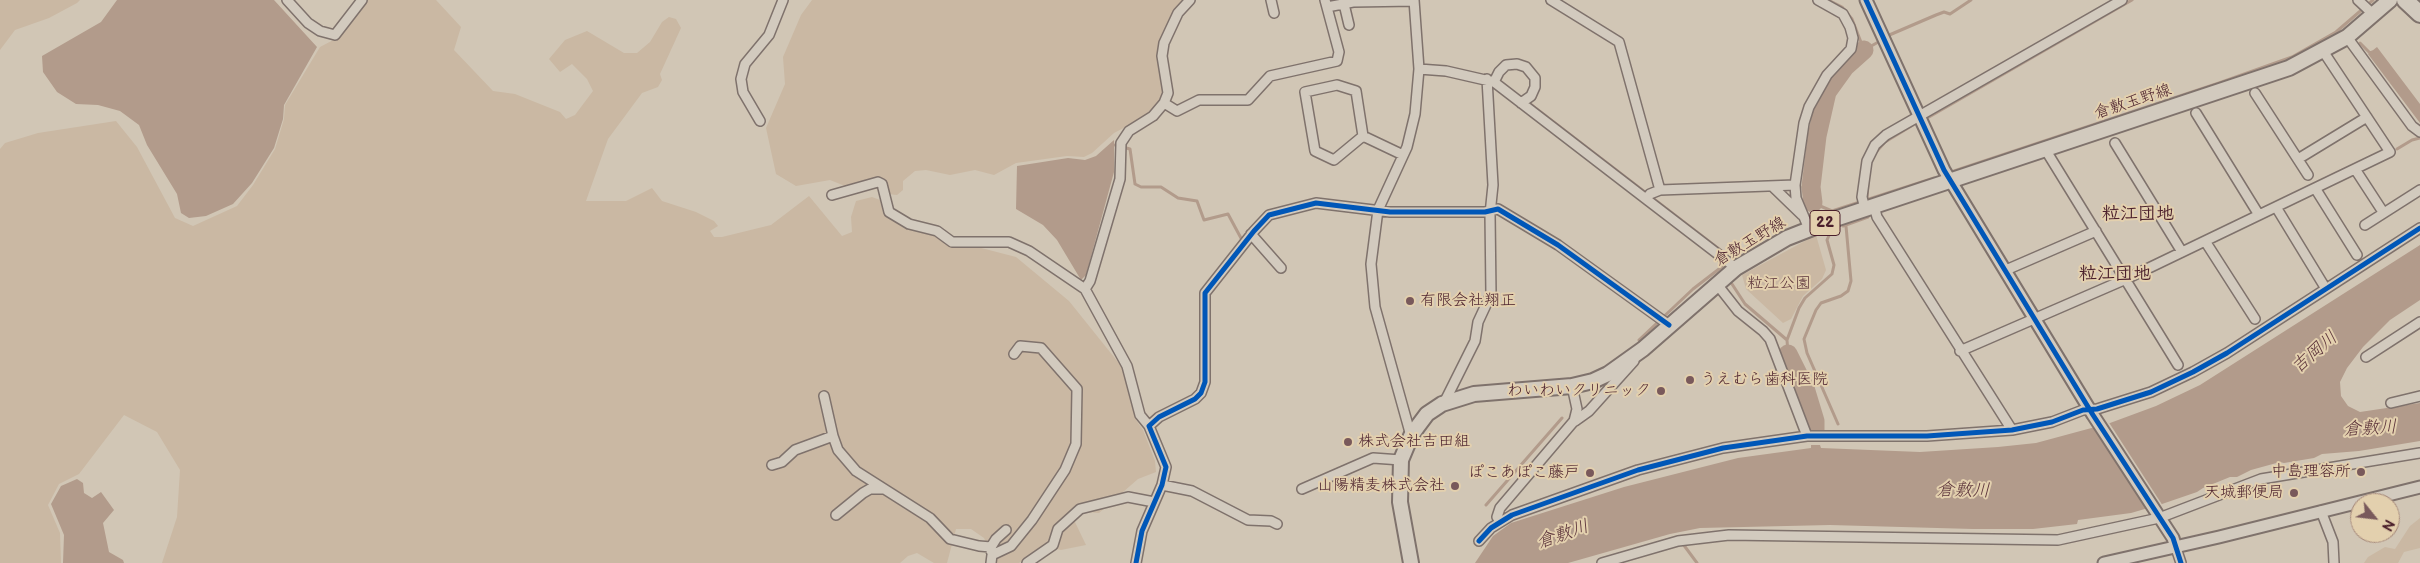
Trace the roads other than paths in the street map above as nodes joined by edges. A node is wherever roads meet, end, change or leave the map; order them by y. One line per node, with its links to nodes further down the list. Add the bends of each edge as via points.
1 (287, 0): 2 (street, via 308,23 335,35)
2 (362, 0)
3 (783, 0): 30 (street, via 769,35 745,64 741,79 743,92)
4 (1190, 0): 25 (street, via 1178,13 1164,43 1162,56 1168,93)
5 (1271, 0): 16 (street)
6 (1414, 0): 15 (street); 22 (street)
7 (1551, 0): 43 (street, via 1619,42)
8 (1818, 0): 40 (street, via 1843,14 1853,38 1851,49 1827,74 1809,107)
9 (1866, 0): 28 (street)
10 (2122, 0): 28 (street)
11 (2390, 0): 17 (main road, 倉敷玉野線 / 22)
12 (2406, 1): 18 (highway)
13 (2360, 2): 17 (street)
14 (1326, 4): 15 (street); 25 (street, via 1339,52 1337,60 1270,76 1248,100 1199,100 1177,110)
15 (1344, 4): 19 (street)
16 (1274, 13)
17 (2372, 13): 20 (main road, 倉敷玉野線 / 22)
18 (2420, 14)
19 (1348, 25)
20 (2347, 37): 21 (main road, 倉敷玉野線 / 22); 31 (street, via 2412,126)
21 (2323, 51): 29 (street); 34 (main road, 倉敷玉野線 / 22, via 2273,74)
22 (1419, 69): 23 (street); 35 (street, via 1414,114)
23 (1491, 81): 26 (street); 26 (street, via 1506,65 1526,67 1535,78 1535,87 1531,96); 50 (street, via 1493,186)
24 (2255, 93): 36 (street)
25 (1164, 103): 66 (street, via 1153,116 1129,131 1120,147 1120,179)
26 (1521, 103): 46 (street)
27 (2196, 113): 52 (street)
28 (1918, 117): 39 (street); 47 (street, via 1874,145 1867,161)
29 (2367, 117): 36 (street); 37 (street, via 2390,152)
30 (760, 121)
31 (2420, 132)
32 (1363, 136): 32 (street, via 1334,160 1315,151 1305,92 1337,85 1356,91); 35 (street)
33 (2115, 142): 59 (street)
34 (2045, 149): 39 (main road, 倉敷玉野線 / 22); 56 (street)
35 (1403, 155): 49 (street)
36 (2298, 159): 38 (street)
37 (2355, 169): 41 (street); 51 (street)
38 (2308, 175)
39 (1951, 181): 47 (main road, 倉敷玉野線 / 22); 63 (street)
40 (1795, 185): 42 (street); 53 (street, via 1796,198)
41 (2315, 188): 48 (street); 60 (street)
42 (1774, 189): 43 (street); 53 (street)
43 (1660, 190): 46 (street)
44 (2420, 190): 51 (street)
45 (832, 195): 66 (street, via 878,182 882,184 889,212 909,224 937,231 952,242 1008,242 1029,251)
46 (1648, 197): 61 (street)
47 (1866, 204): 53 (main road, 倉敷玉野線 / 22); 73 (street)
48 (2276, 207): 52 (street); 67 (street)
49 (1378, 210): 50 (street); 57 (street, via 1316,203 1269,216); 87 (street, via 1371,264 1375,307)
50 (1490, 210): 70 (street, via 1498,209 1544,235); 81 (street, via 1491,294 1478,322 1475,341)
51 (2383, 212): 54 (street)
52 (2259, 215): 58 (street)
53 (1806, 223): 61 (main road, 倉敷玉野線 / 22, via 1764,250)
54 (2365, 225)
55 (2420, 228): 67 (street)
56 (2096, 230): 63 (street); 64 (street)
57 (1253, 237): 62 (street); 84 (street, via 1203,298 1205,387 1195,399 1159,417)
58 (2206, 240): 59 (street); 69 (street)
59 (2182, 252): 64 (street)
60 (2357, 255)
61 (1731, 264): 65 (main road, 倉敷玉野線 / 22)
62 (1280, 268)
63 (2006, 270): 68 (street)
64 (2126, 279): 68 (street); 76 (street)
65 (1716, 283): 70 (main road, 倉敷玉野線 / 22); 88 (street, via 1738,311 1770,339)
66 (1086, 289): 84 (street, via 1126,366 1140,415)
67 (2326, 289): 82 (street, via 2193,372 2151,392)
68 (2036, 318): 73 (street); 82 (street)
69 (2255, 320)
70 (1664, 322): 72 (main road, 倉敷玉野線 / 22)
71 (2420, 322): 75 (street)
72 (1643, 349): 77 (main road, 倉敷玉野線 / 22, via 1608,374); 83 (street, via 1589,411)
73 (1960, 351): 85 (street)
74 (1014, 354): 105 (street, via 1020,346 1041,348 1077,389 1076,444 1065,470 1032,520 1011,546)
75 (2366, 357)
76 (2178, 364)
77 (1572, 386): 81 (main road, 倉敷玉野線 / 22, via 1474,394); 83 (street, via 1577,410)
78 (824, 396): 86 (street)
79 (2420, 396): 80 (street)
80 (2392, 403)
81 (1444, 404): 87 (main road, 倉敷玉野線 / 22, via 1427,414)
82 (2092, 412): 85 (street); 99 (street)
83 (1574, 421): 100 (street, via 1500,508 1497,518)
84 (1149, 426): 92 (street, via 1166,467)
85 (2012, 430): 88 (street, via 1927,436)
86 (833, 436): 91 (street, via 794,450 782,462); 95 (street, via 838,450 856,471)
87 (1411, 436): 90 (main road, 倉敷玉野線 / 22)
88 (1807, 436): 100 (street, via 1723,448 1671,461 1512,515)
89 (2420, 453): 99 (street, via 2261,479)
90 (1402, 460): 94 (street, via 1373,458); 109 (main road, 倉敷玉野線 / 22, via 1400,502)
91 (772, 466)
92 (1162, 485): 96 (street); 101 (street, via 1192,491 1248,520)
93 (2420, 487): 97 (street)
94 (1302, 489)
95 (884, 490): 98 (street, via 870,489); 105 (street, via 930,518 950,539 979,546)
96 (1154, 502): 107 (street, via 1128,497 1080,509 1058,529 1053,545); 108 (street, via 1142,530)
97 (2321, 511): 104 (street); 113 (street, via 2333,542)
98 (836, 515)
99 (2157, 515): 104 (street); 110 (street, via 2058,540 1729,535 1678,541)
100 (1500, 522): 103 (street)
101 (1277, 524)
102 (1006, 530): 105 (street)
103 (1479, 540)
104 (2176, 548): 111 (street); 112 (street)
105 (991, 555): 106 (street)
106 (985, 563)
107 (1027, 563)
108 (1136, 563)
109 (1411, 563)
110 (1602, 563)
111 (2104, 563)
112 (2181, 563)
113 (2334, 563)

